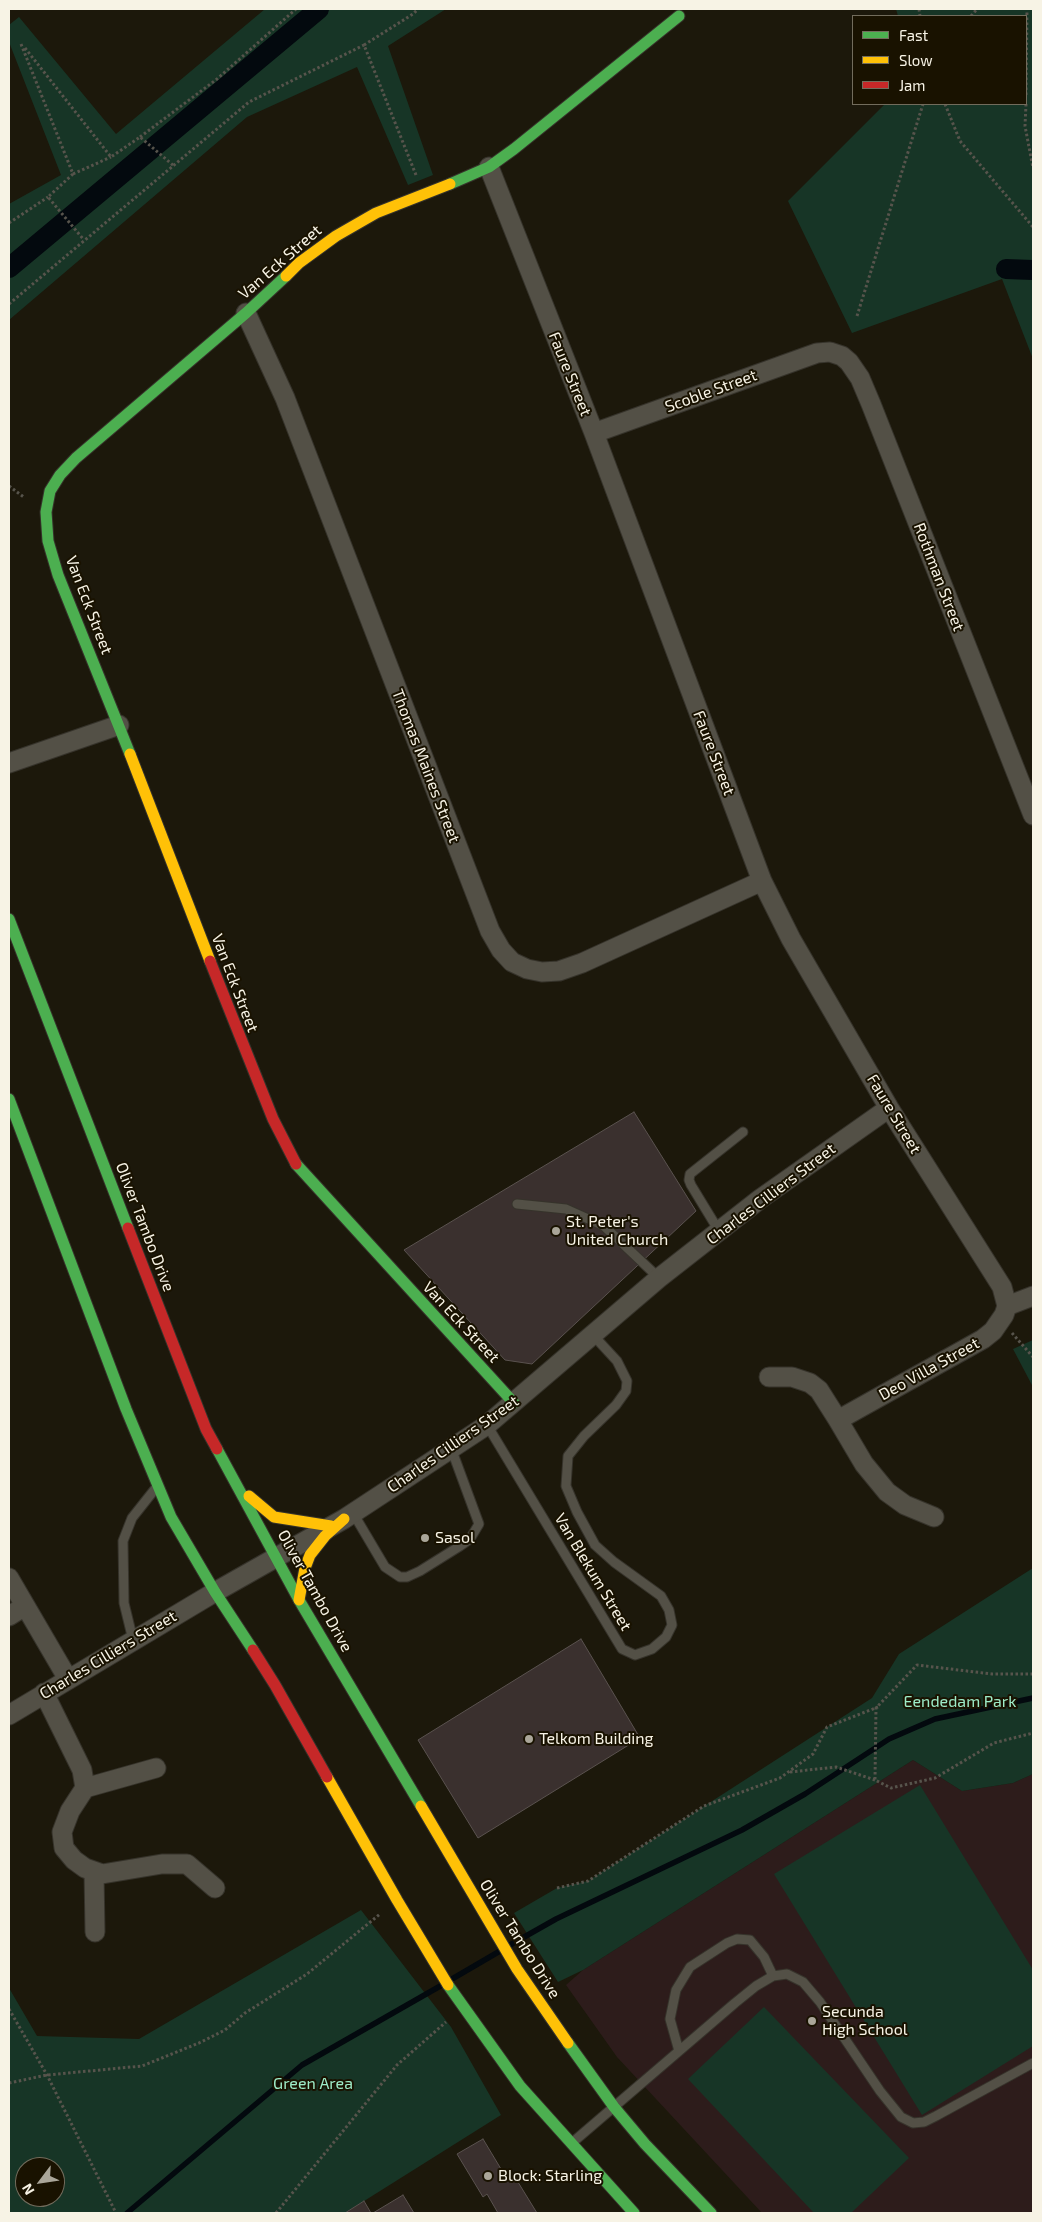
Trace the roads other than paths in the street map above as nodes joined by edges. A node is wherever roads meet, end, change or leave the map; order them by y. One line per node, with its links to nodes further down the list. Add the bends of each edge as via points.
1 (679, 16): 2 (street, Van Eck Street)
2 (489, 167): 3 (street, Van Eck Street, via 376,213 336,236 299,263); 5 (street, Faure Street)
3 (246, 313): 6 (street, Van Eck Street, via 76,458 50,491 46,512 48,540); 9 (street, Thomas Maines Street, via 285,398 490,931 506,956 527,969 559,971)
4 (830, 352): 5 (street, Scoble Street, via 816,353 778,366); 8 (street, Rothman Street, via 850,362 860,378)
5 (594, 433): 9 (street, Faure Street)
6 (119, 725): 7 (street); 21 (street, Van Eck Street, via 244,1050 297,1166)
7 (9, 763)
8 (1033, 815)
9 (762, 880): 12 (street, Faure Street, via 792,940)
10 (9, 919): 25 (street, Oliver Tambo Drive, via 206,1429)
11 (9, 1099): 26 (street, via 126,1410)
12 (889, 1108): 15 (street, Charles Cilliers Street); 18 (street, Faure Street, via 1002,1287)
13 (743, 1132): 15 (lane, via 690,1174 691,1185)
14 (517, 1204): 16 (lane, via 566,1209 604,1226)
15 (719, 1231): 16 (street, Charles Cilliers Street)
16 (660, 1278): 19 (street, Charles Cilliers Street)
17 (1033, 1296): 18 (street)
18 (1004, 1314): 22 (street, Deo Villa Street, via 983,1339)
19 (593, 1334): 21 (street, Charles Cilliers Street); 23 (lane, Van Blekum Street, via 617,1361 627,1381 626,1392 568,1456 566,1486 595,1545 661,1596 670,1610 672,1626 666,1637 652,1649 636,1655 622,1649)
20 (769, 1377): 22 (street, via 792,1377 810,1383 819,1390)
21 (514, 1404): 23 (street, Charles Cilliers Street)
22 (838, 1420): 27 (street, via 864,1464 887,1492 905,1505)
23 (487, 1425): 24 (street, Charles Cilliers Street)
24 (451, 1448): 28 (street, Charles Cilliers Street); 28 (lane, via 479,1524 470,1539 460,1546 420,1571 407,1577 400,1576 385,1567)
25 (228, 1470): 28 (street, via 259,1506 274,1517); 29 (street, Oliver Tambo Drive)
26 (158, 1486): 31 (street, via 171,1518); 35 (lane, via 132,1518 124,1541 124,1603)
27 (934, 1517)
28 (343, 1519): 29 (street, Charles Cilliers Street); 32 (street, via 310,1555)
29 (277, 1557): 31 (street, Charles Cilliers Street); 32 (street, Oliver Tambo Drive)
30 (9, 1578): 33 (street)
31 (215, 1592): 35 (street, Charles Cilliers Street); 48 (street, via 275,1685 455,1996 520,2086)
32 (299, 1600): 47 (street, Oliver Tambo Drive, via 517,1969)
33 (25, 1606): 34 (street); 36 (street)
34 (9, 1616)
35 (133, 1640): 36 (street, Charles Cilliers Street)
36 (68, 1678): 37 (street, Charles Cilliers Street)
37 (44, 1693): 38 (street, Charles Cilliers Street); 40 (street, via 82,1770)
38 (9, 1715)
39 (156, 1768): 40 (street)
40 (85, 1788): 41 (street, via 70,1811 62,1832 64,1848 74,1860)
41 (94, 1872): 42 (street, via 102,1874 162,1864 187,1864); 43 (street)
42 (215, 1888)
43 (95, 1932)
44 (773, 1976): 45 (lane, via 756,1986); 45 (lane, via 764,1957 750,1940 737,1939 727,1943 690,1967 676,1990 670,2019); 46 (lane, via 787,1974 803,1982 880,2091 901,2117 913,2123 936,2116)
45 (679, 2051): 47 (lane)
46 (1033, 2063)
47 (614, 2107): 48 (lane); 50 (street, Oliver Tambo Drive)
48 (572, 2143): 49 (street)
49 (634, 2213)
50 (711, 2213)

